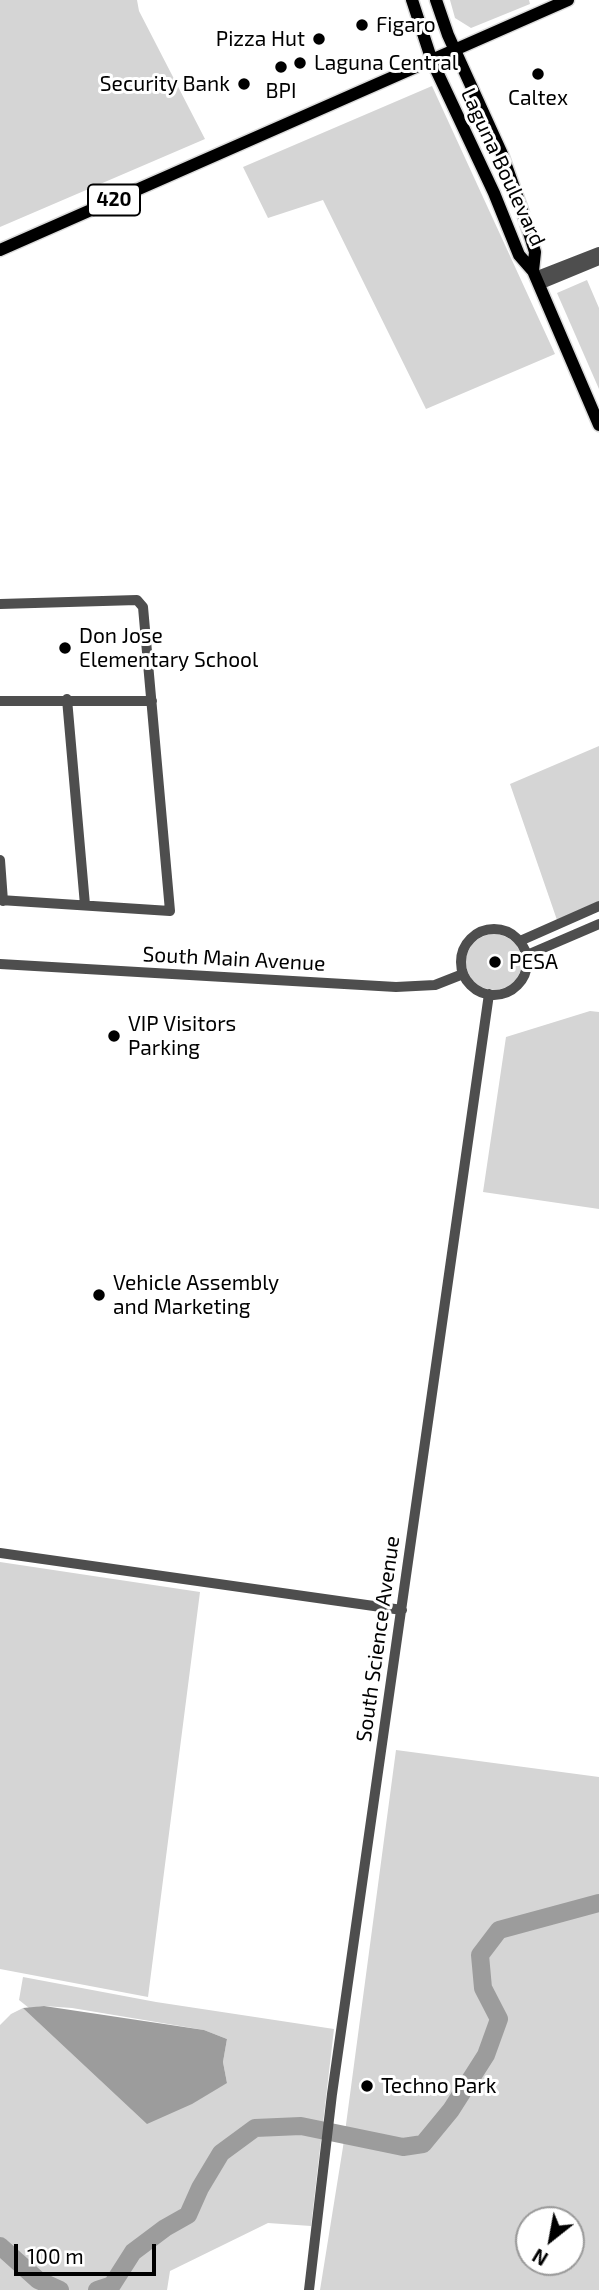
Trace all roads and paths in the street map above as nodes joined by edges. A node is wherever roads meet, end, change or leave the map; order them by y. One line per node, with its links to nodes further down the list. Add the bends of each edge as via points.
1 (412, 0): 5 (main road, Laguna Boulevard)
2 (436, 0): 4 (main road, Laguna Boulevard)
3 (568, 0): 4 (main road, 420)
4 (455, 50): 5 (main road, 420); 9 (main road, Laguna Boulevard, via 521,207 535,252)
5 (432, 61): 6 (main road, 420); 9 (main road, Laguna Boulevard, via 519,255)
6 (0, 250)
7 (599, 252): 9 (street)
8 (599, 260): 9 (street, via 561,281)
9 (536, 278): 10 (main road, Laguna Boulevard)
10 (599, 425)
11 (0, 604): 14 (street, via 137,600 143,607)
12 (67, 699): 13 (street); 14 (street); 17 (street)
13 (0, 701)
14 (152, 701): 17 (street, via 170,911)
15 (0, 860): 16 (street)
16 (1, 900): 17 (street)
17 (85, 905)
18 (599, 906): 20 (street)
19 (599, 924): 21 (street)
20 (520, 941): 21 (street); 23 (street, via 500,929 477,933 463,951)
21 (527, 955): 24 (street, via 519,985 505,993)
22 (0, 964): 23 (street, South Main Avenue, via 411,987 435,985)
23 (463, 974): 24 (street, via 475,989)
24 (489, 994): 26 (street, South Science Avenue)
25 (0, 1553): 26 (street)
26 (402, 1610): 27 (street, South Science Avenue, via 332,2094)
27 (309, 2290)

